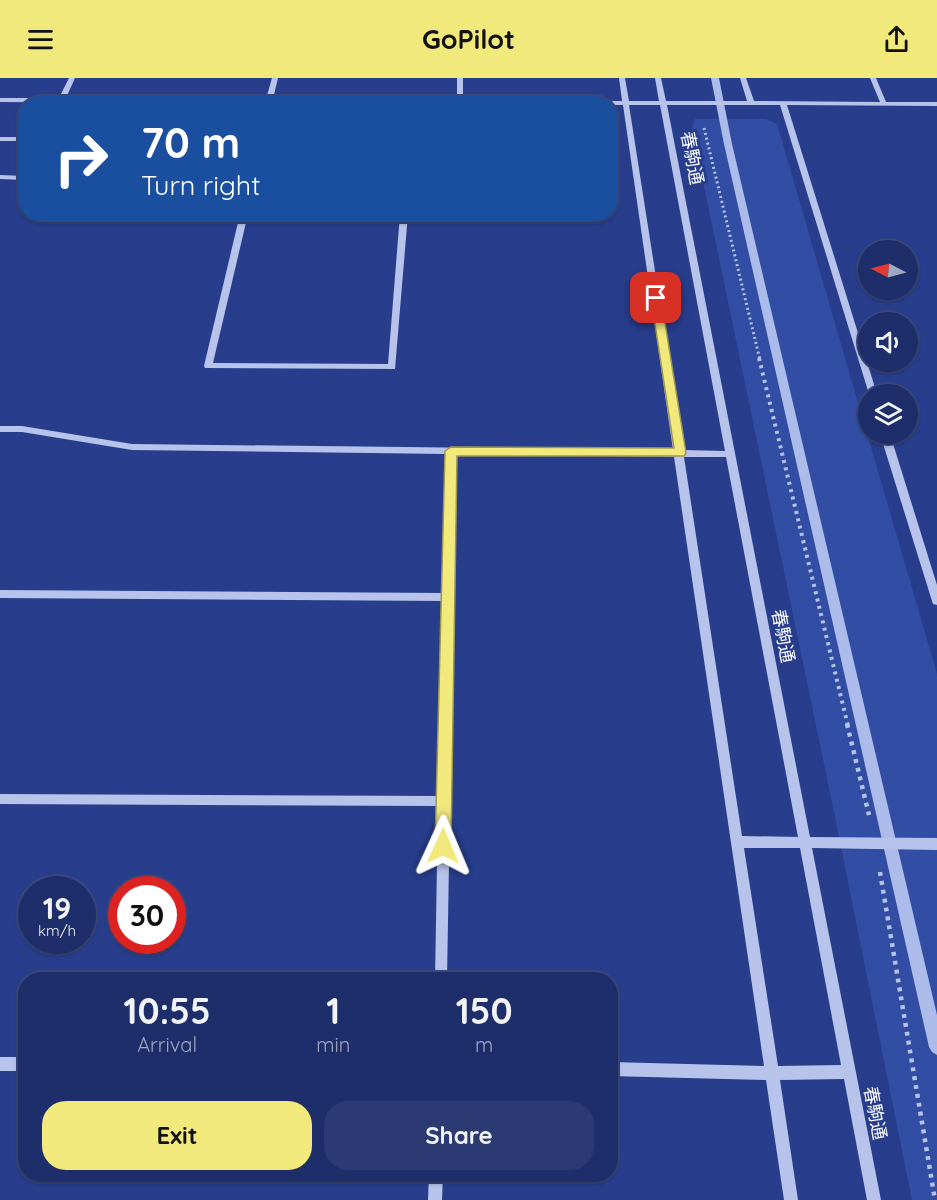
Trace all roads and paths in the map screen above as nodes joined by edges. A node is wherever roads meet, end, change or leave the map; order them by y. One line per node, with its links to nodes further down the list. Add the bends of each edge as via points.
1 (72, 78): 8 (street)
2 (275, 78): 9 (street)
3 (460, 78): 10 (street)
4 (622, 78): 14 (street)
5 (658, 78): 15 (street, 春駒通)
6 (744, 78): 17 (street)
7 (873, 78): 19 (street)
8 (64, 96)
9 (270, 96)
10 (460, 96)
11 (0, 100): 12 (street)
12 (18, 100)
13 (618, 101): 14 (street)
14 (625, 101): 15 (street); 31 (street)
15 (663, 101): 16 (street); 32 (street, 春駒通)
16 (698, 102): 17 (street); 40 (path)
17 (751, 103): 18 (street)
18 (783, 103): 19 (street); 27 (street)
19 (884, 104): 20 (street)
20 (937, 104)
21 (0, 139): 22 (street)
22 (18, 139)
23 (0, 177): 24 (street)
24 (18, 178)
25 (242, 222): 26 (street, via 208,366 392,367)
26 (403, 222)
27 (870, 384)
28 (0, 429): 30 (street, via 132,447)
29 (888, 444): 35 (street)
30 (451, 451): 31 (street); 34 (street)
31 (680, 453): 32 (street); 38 (street)
32 (730, 454): 39 (street, 春駒通)
33 (0, 594): 34 (street)
34 (447, 597): 37 (street)
35 (937, 601)
36 (0, 799): 37 (street)
37 (444, 801): 42 (street)
38 (739, 842): 39 (street); 47 (street)
39 (804, 842): 40 (street); 46 (street, 春駒通)
40 (876, 843): 41 (street); 52 (path)
41 (937, 844)
42 (441, 972)
43 (0, 1064): 44 (street)
44 (18, 1064)
45 (618, 1070): 47 (street)
46 (849, 1072): 47 (street); 51 (street, 春駒通)
47 (772, 1073): 50 (street)
48 (436, 1182): 49 (street)
49 (435, 1200)
50 (791, 1200)
51 (874, 1200)
52 (935, 1200)

